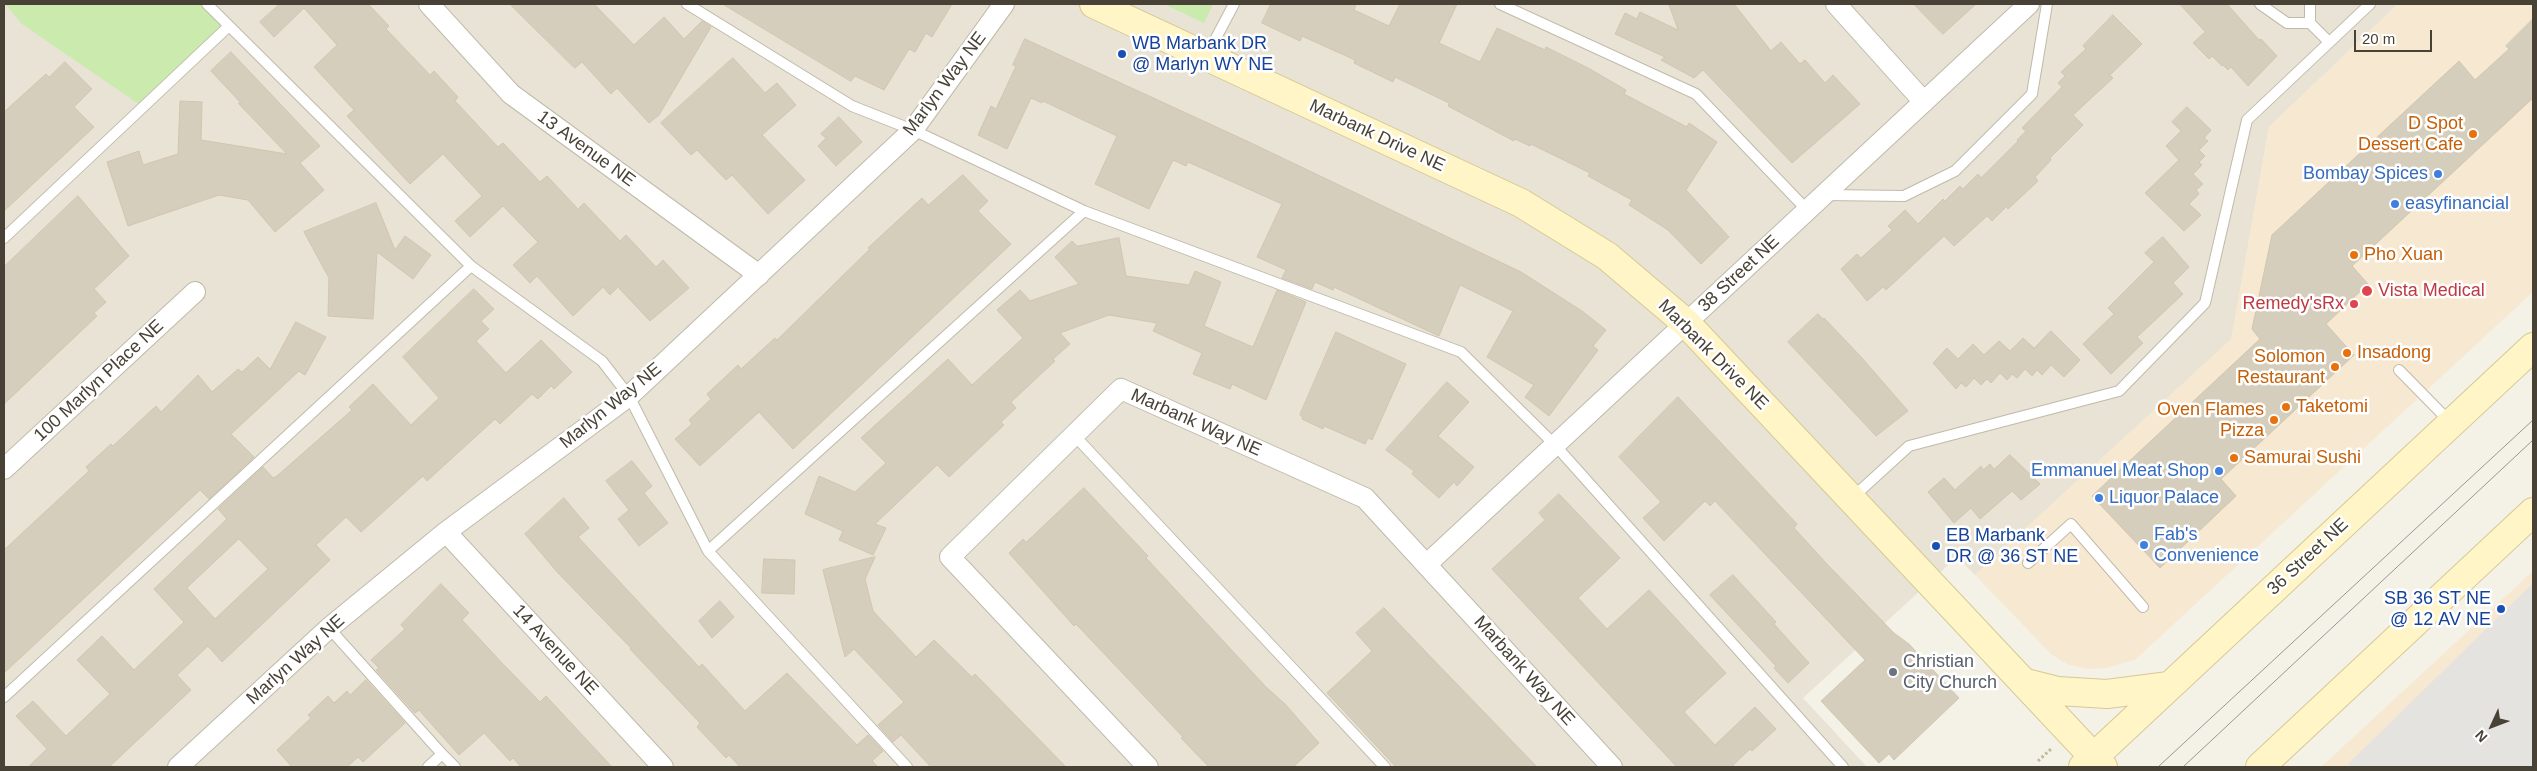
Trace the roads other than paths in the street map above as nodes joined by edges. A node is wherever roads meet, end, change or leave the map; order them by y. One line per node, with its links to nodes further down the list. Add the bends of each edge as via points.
1 (207, 4): 15 (lane)
2 (429, 4): 25 (street, 13 Avenue NE, via 511,94)
3 (687, 4): 19 (lane, via 852,106)
4 (1004, 4): 19 (street, Marlyn Way NE)
5 (1094, 4): 17 (street, Marbank Drive NE)
6 (1234, 4): 17 (lane)
7 (1500, 4): 21 (lane, via 1696,94)
8 (1836, 4): 18 (street)
9 (2029, 4): 18 (street, 38 Street NE)
10 (2047, 4): 20 (lane, via 2032,94 1955,171 1904,196)
11 (2260, 4): 14 (lane, via 2287,23)
12 (2310, 4): 14 (lane)
13 (2370, 4): 16 (lane)
14 (2310, 23): 16 (lane)
15 (229, 26): 23 (lane); 24 (lane)
16 (2330, 42): 35 (lane, via 2247,120 2205,303 2119,391 1909,446)
17 (1207, 56): 27 (street, Marbank Drive NE, via 1521,204 1607,256)
18 (1924, 102): 20 (street, 38 Street NE)
19 (913, 130): 22 (lane); 25 (street, Marlyn Way NE)
20 (1823, 195): 21 (street, 38 Street NE)
21 (1807, 210): 27 (street, 38 Street NE)
22 (1084, 211): 33 (lane, via 1461,352); 38 (lane)
23 (4, 238)
24 (471, 266): 30 (lane, via 602,361); 45 (lane)
25 (759, 276): 30 (street, Marlyn Way NE)
26 (195, 292): 34 (street, 100 Marlyn Place NE)
27 (1686, 323): 33 (street, 38 Street NE); 35 (street, Marbank Drive NE)
28 (2533, 347): 31 (street, 36 Street NE)
29 (2399, 370): 31 (lane)
30 (629, 396): 37 (street, Marlyn Way NE); 38 (lane)
31 (2451, 423): 44 (street, 36 Street NE)
32 (1074, 435): 40 (street, Marbank Way NE, via 1121,389 1365,498); 53 (street, Marbank Way NE, via 950,556); 54 (lane)
33 (1555, 445): 40 (street, 38 Street NE); 56 (lane)
34 (4, 469)
35 (1852, 498): 43 (street, Marbank Drive NE)
36 (2522, 526): 57 (street)
37 (446, 532): 42 (street, Marlyn Way NE); 51 (street, 14 Avenue NE)
38 (708, 551): 52 (lane)
39 (2028, 563): 41 (lane, via 2070,524)
40 (1427, 564): 55 (street, Marbank Way NE)
41 (2144, 606)
42 (329, 628): 46 (lane); 48 (street, Marlyn Way NE)
43 (2026, 684): 44 (street, via 2058,691 2107,694); 47 (street, Marbank Drive NE)
44 (2170, 686): 47 (street, 36 Street NE)
45 (4, 697)
46 (442, 754): 49 (lane); 50 (lane)
47 (2093, 764)
48 (178, 767)
49 (428, 767)
50 (455, 767)
51 (663, 767)
52 (907, 767)
53 (1148, 767)
54 (1385, 767)
55 (1612, 767)
56 (1843, 767)
57 (2260, 767)

